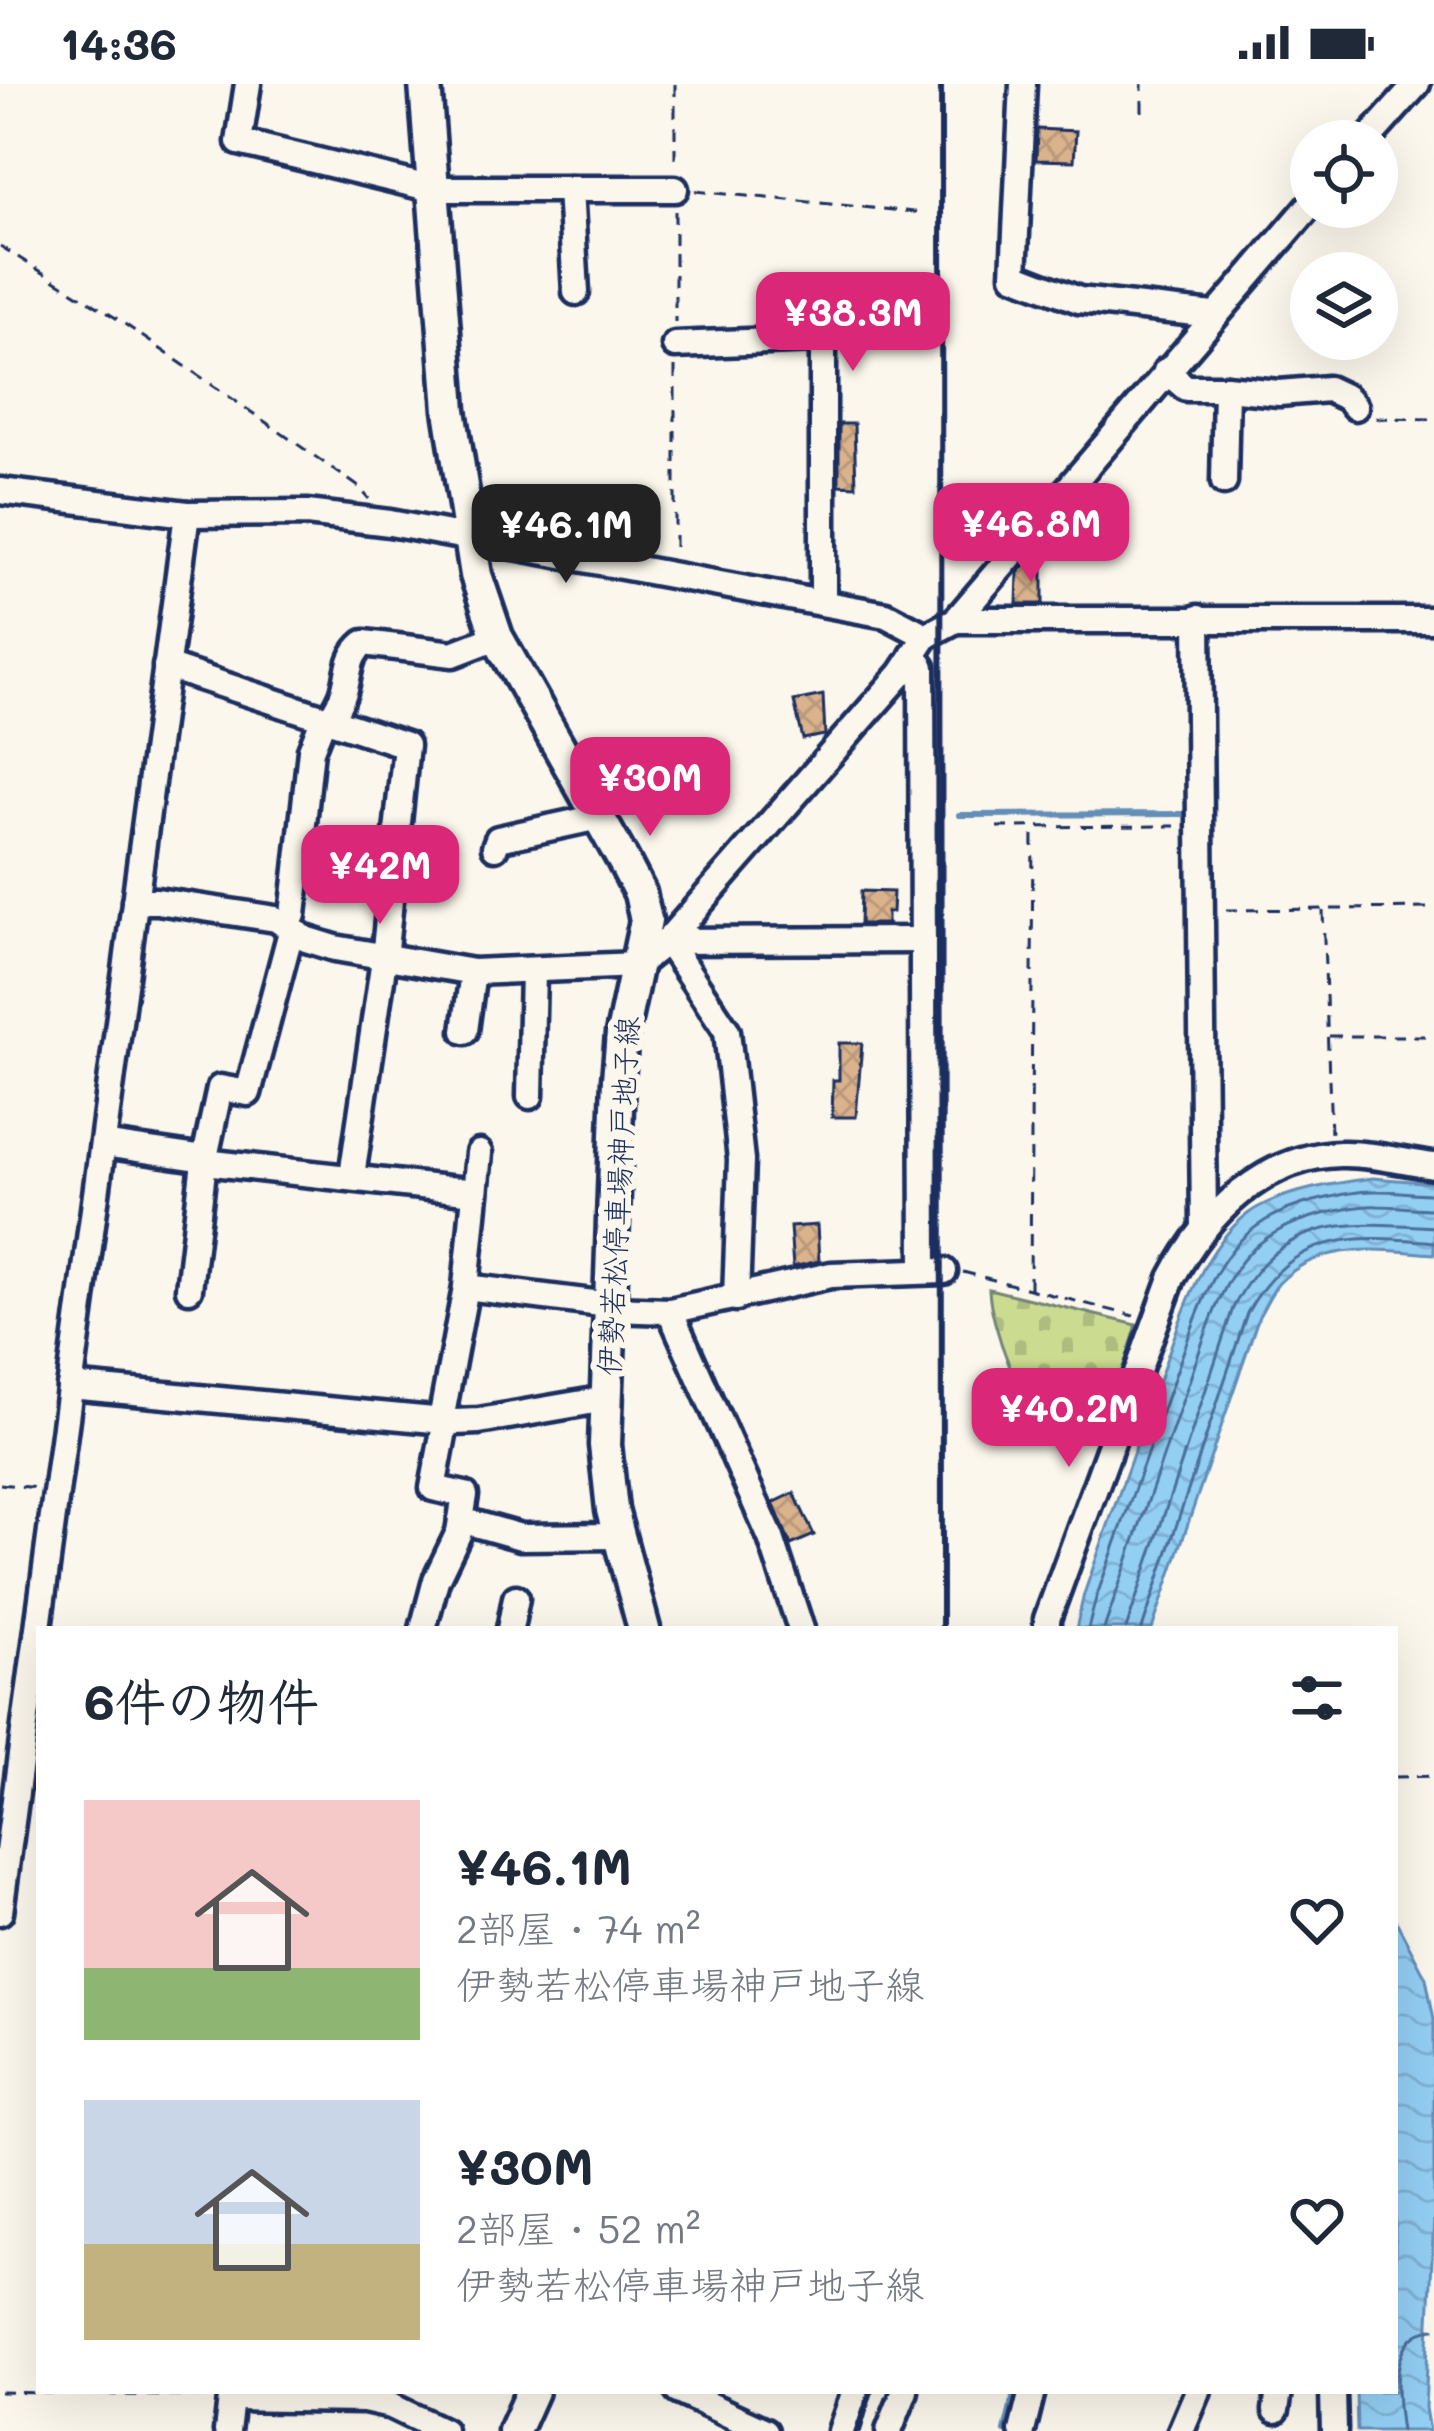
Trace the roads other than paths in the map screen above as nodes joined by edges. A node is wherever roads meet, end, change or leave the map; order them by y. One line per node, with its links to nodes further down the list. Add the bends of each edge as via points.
1 (248, 84): 6 (street, via 239,142)
2 (425, 84): 6 (main road, 伊勢若松停車場神戸地子線)
3 (1023, 84): 11 (street, via 1014,275 1079,300)
4 (1417, 84): 5 (street)
5 (1385, 120)
6 (433, 189): 7 (street); 19 (main road, 伊勢若松停車場神戸地子線)
7 (570, 189): 8 (street); 10 (street)
8 (675, 189)
9 (1290, 228): 11 (street)
10 (575, 292)
11 (1214, 315): 13 (street)
12 (675, 345): 20 (street, via 823,343)
13 (1166, 370): 14 (street, via 1186,388); 22 (street)
14 (1226, 388): 15 (street, via 1328,389); 16 (street)
15 (1355, 407)
16 (1224, 482)
17 (0, 491): 18 (street)
18 (187, 514): 19 (street, via 307,513); 26 (street)
19 (467, 536): 20 (street); 24 (main road, 伊勢若松停車場神戸地子線)
20 (823, 603): 25 (street, via 886,615)
21 (1198, 618): 22 (street); 23 (street); 46 (street)
22 (956, 620): 25 (street)
23 (1434, 620)
24 (497, 637): 27 (street, via 453,654 364,643); 28 (main road, 伊勢若松停車場神戸地子線)
25 (920, 645): 32 (street); 33 (street)
26 (166, 666): 27 (street); 30 (street)
27 (326, 721): 31 (street, via 311,750); 34 (street, via 406,745)
28 (599, 817): 29 (street, via 498,839); 35 (main road, 伊勢若松停車場神戸地子線, via 640,893 646,920)
29 (495, 848)
30 (135, 901): 31 (street); 40 (street)
31 (290, 926): 34 (street, via 306,939); 42 (street, via 248,1093 220,1088)
32 (923, 940): 33 (street); 49 (street, via 934,1271 831,1275)
33 (667, 941): 35 (street); 49 (street, via 725,1024 741,1160)
34 (384, 959): 36 (street); 44 (street)
35 (637, 965): 37 (street); 50 (main road, 伊勢若松停車場神戸地子線, via 618,1079)
36 (473, 972): 37 (street); 38 (street)
37 (533, 972): 39 (street)
38 (465, 1031)
39 (530, 1096)
40 (103, 1144): 42 (street); 52 (street)
41 (479, 1154): 45 (street)
42 (204, 1161): 44 (street); 48 (street)
43 (1434, 1166): 46 (street, via 1332,1155 1283,1166)
44 (352, 1176): 45 (street)
45 (475, 1192): 47 (street)
46 (1204, 1227): 63 (street, via 1172,1277)
47 (466, 1287): 50 (street); 54 (street)
48 (189, 1289)
49 (736, 1298): 51 (street)
50 (610, 1307): 51 (street); 53 (main road, 伊勢若松停車場神戸地子線)
51 (670, 1311): 62 (street, via 771,1538)
52 (70, 1386): 54 (street); 58 (street)
53 (606, 1399): 54 (street); 56 (main road, 伊勢若松停車場神戸地子線)
54 (443, 1420): 55 (street, via 433,1488 464,1495)
55 (461, 1520): 56 (street, via 521,1538); 59 (street)
56 (618, 1536): 61 (main road, 伊勢若松停車場神戸地子線)
57 (516, 1598): 60 (street)
58 (42, 1626)
59 (424, 1626)
60 (511, 1626)
61 (643, 1626)
62 (800, 1626)
63 (1047, 1626)
64 (34, 1695): 65 (street)
65 (0, 1912)
66 (232, 2394): 74 (street); 75 (street, via 364,2400)
67 (531, 2394): 76 (main road)
68 (685, 2394): 77 (street)
69 (854, 2394): 78 (street)
70 (904, 2394): 79 (street)
71 (1031, 2394): 80 (street)
72 (1197, 2394): 81 (street)
73 (1333, 2394): 82 (street)
74 (227, 2431)
75 (443, 2431)
76 (514, 2431)
77 (765, 2431)
78 (841, 2431)
79 (889, 2431)
80 (1022, 2431)
81 (1181, 2431)
82 (1334, 2431)

